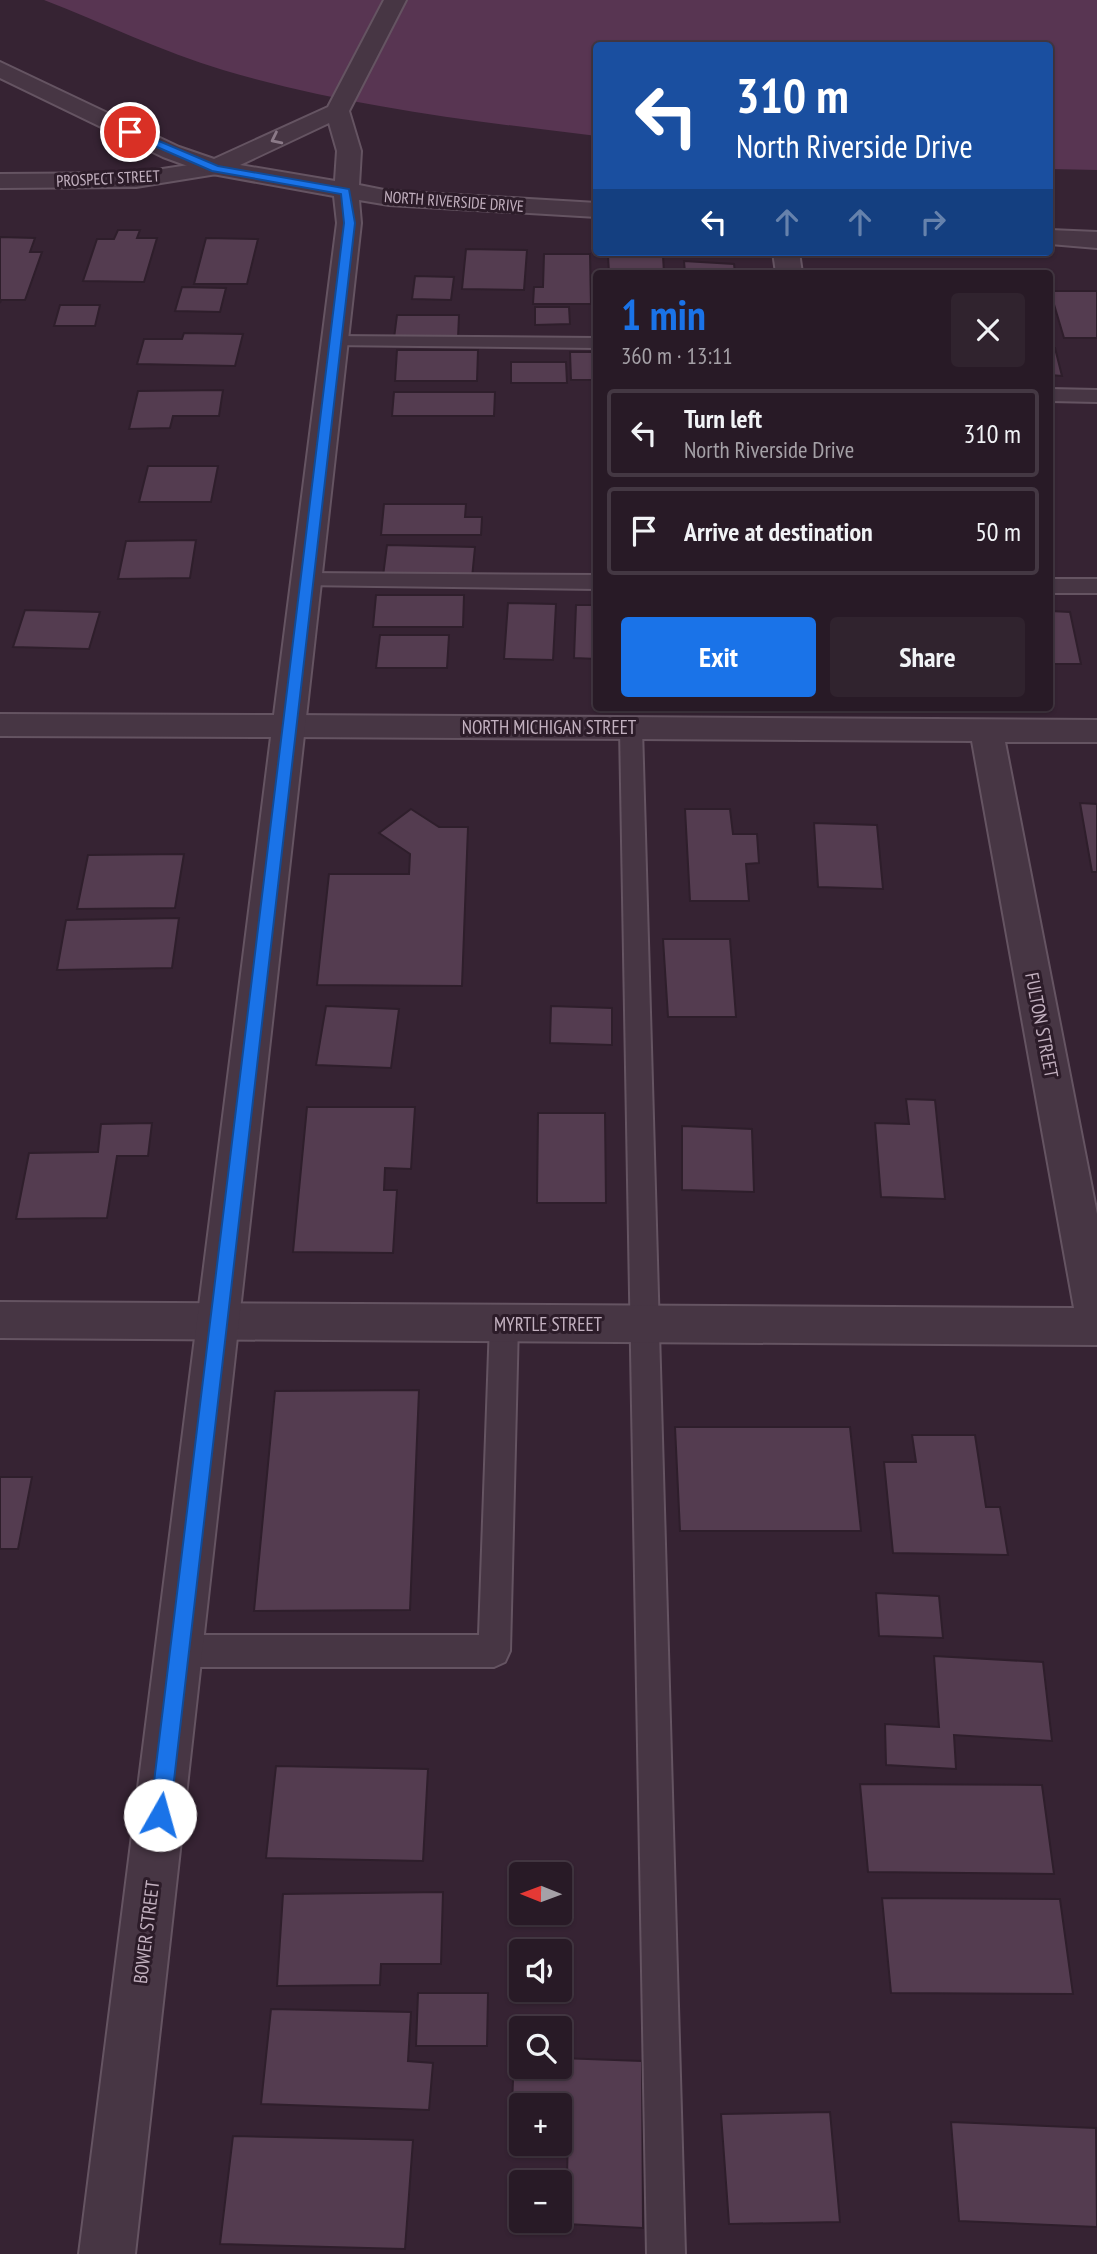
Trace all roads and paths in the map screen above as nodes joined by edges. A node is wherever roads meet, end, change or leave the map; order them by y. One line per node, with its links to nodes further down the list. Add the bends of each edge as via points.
1 (395, 0): 3 (street)
2 (0, 69): 4 (street, NORTH RIVERSIDE DRIVE)
3 (337, 111): 4 (street, one-way to 4); 6 (street, BOWER STREET, via 349,151)
4 (215, 169): 5 (street, PROSPECT STREET, via 136,180); 6 (street, NORTH RIVERSIDE DRIVE)
5 (0, 181)
6 (346, 192): 7 (street, NORTH RIVERSIDE DRIVE); 10 (street, BOWER STREET, via 349,223)
7 (593, 210)
8 (1053, 237): 9 (street)
9 (1097, 240)
10 (335, 341): 11 (lane); 14 (street, BOWER STREET)
11 (593, 343)
12 (1053, 396): 13 (lane)
13 (1097, 396)
14 (307, 580): 15 (lane); 20 (street, BOWER STREET)
15 (593, 582)
16 (1053, 586): 17 (lane)
17 (1097, 586)
18 (845, 718): 21 (street, NORTH MICHIGAN STREET); 22 (street, NORTH MICHIGAN STREET)
19 (0, 725): 20 (street, NORTH MICHIGAN STREET)
20 (289, 726): 21 (street, NORTH MICHIGAN STREET); 25 (street, BOWER STREET)
21 (631, 727): 28 (lane)
22 (986, 729): 23 (street, NORTH MICHIGAN STREET); 26 (street, FULTON STREET)
23 (1097, 731)
24 (0, 1320): 25 (street, MYRTLE STREET)
25 (218, 1321): 27 (street, MYRTLE STREET); 30 (street, BOWER STREET)
26 (1097, 1321)
27 (503, 1323): 28 (street, MYRTLE STREET); 30 (lane, via 494,1651)
28 (646, 1324): 29 (street, MYRTLE STREET); 32 (lane)
29 (1097, 1327)
30 (180, 1651): 31 (street, BOWER STREET)
31 (107, 2254)
32 (666, 2254)

